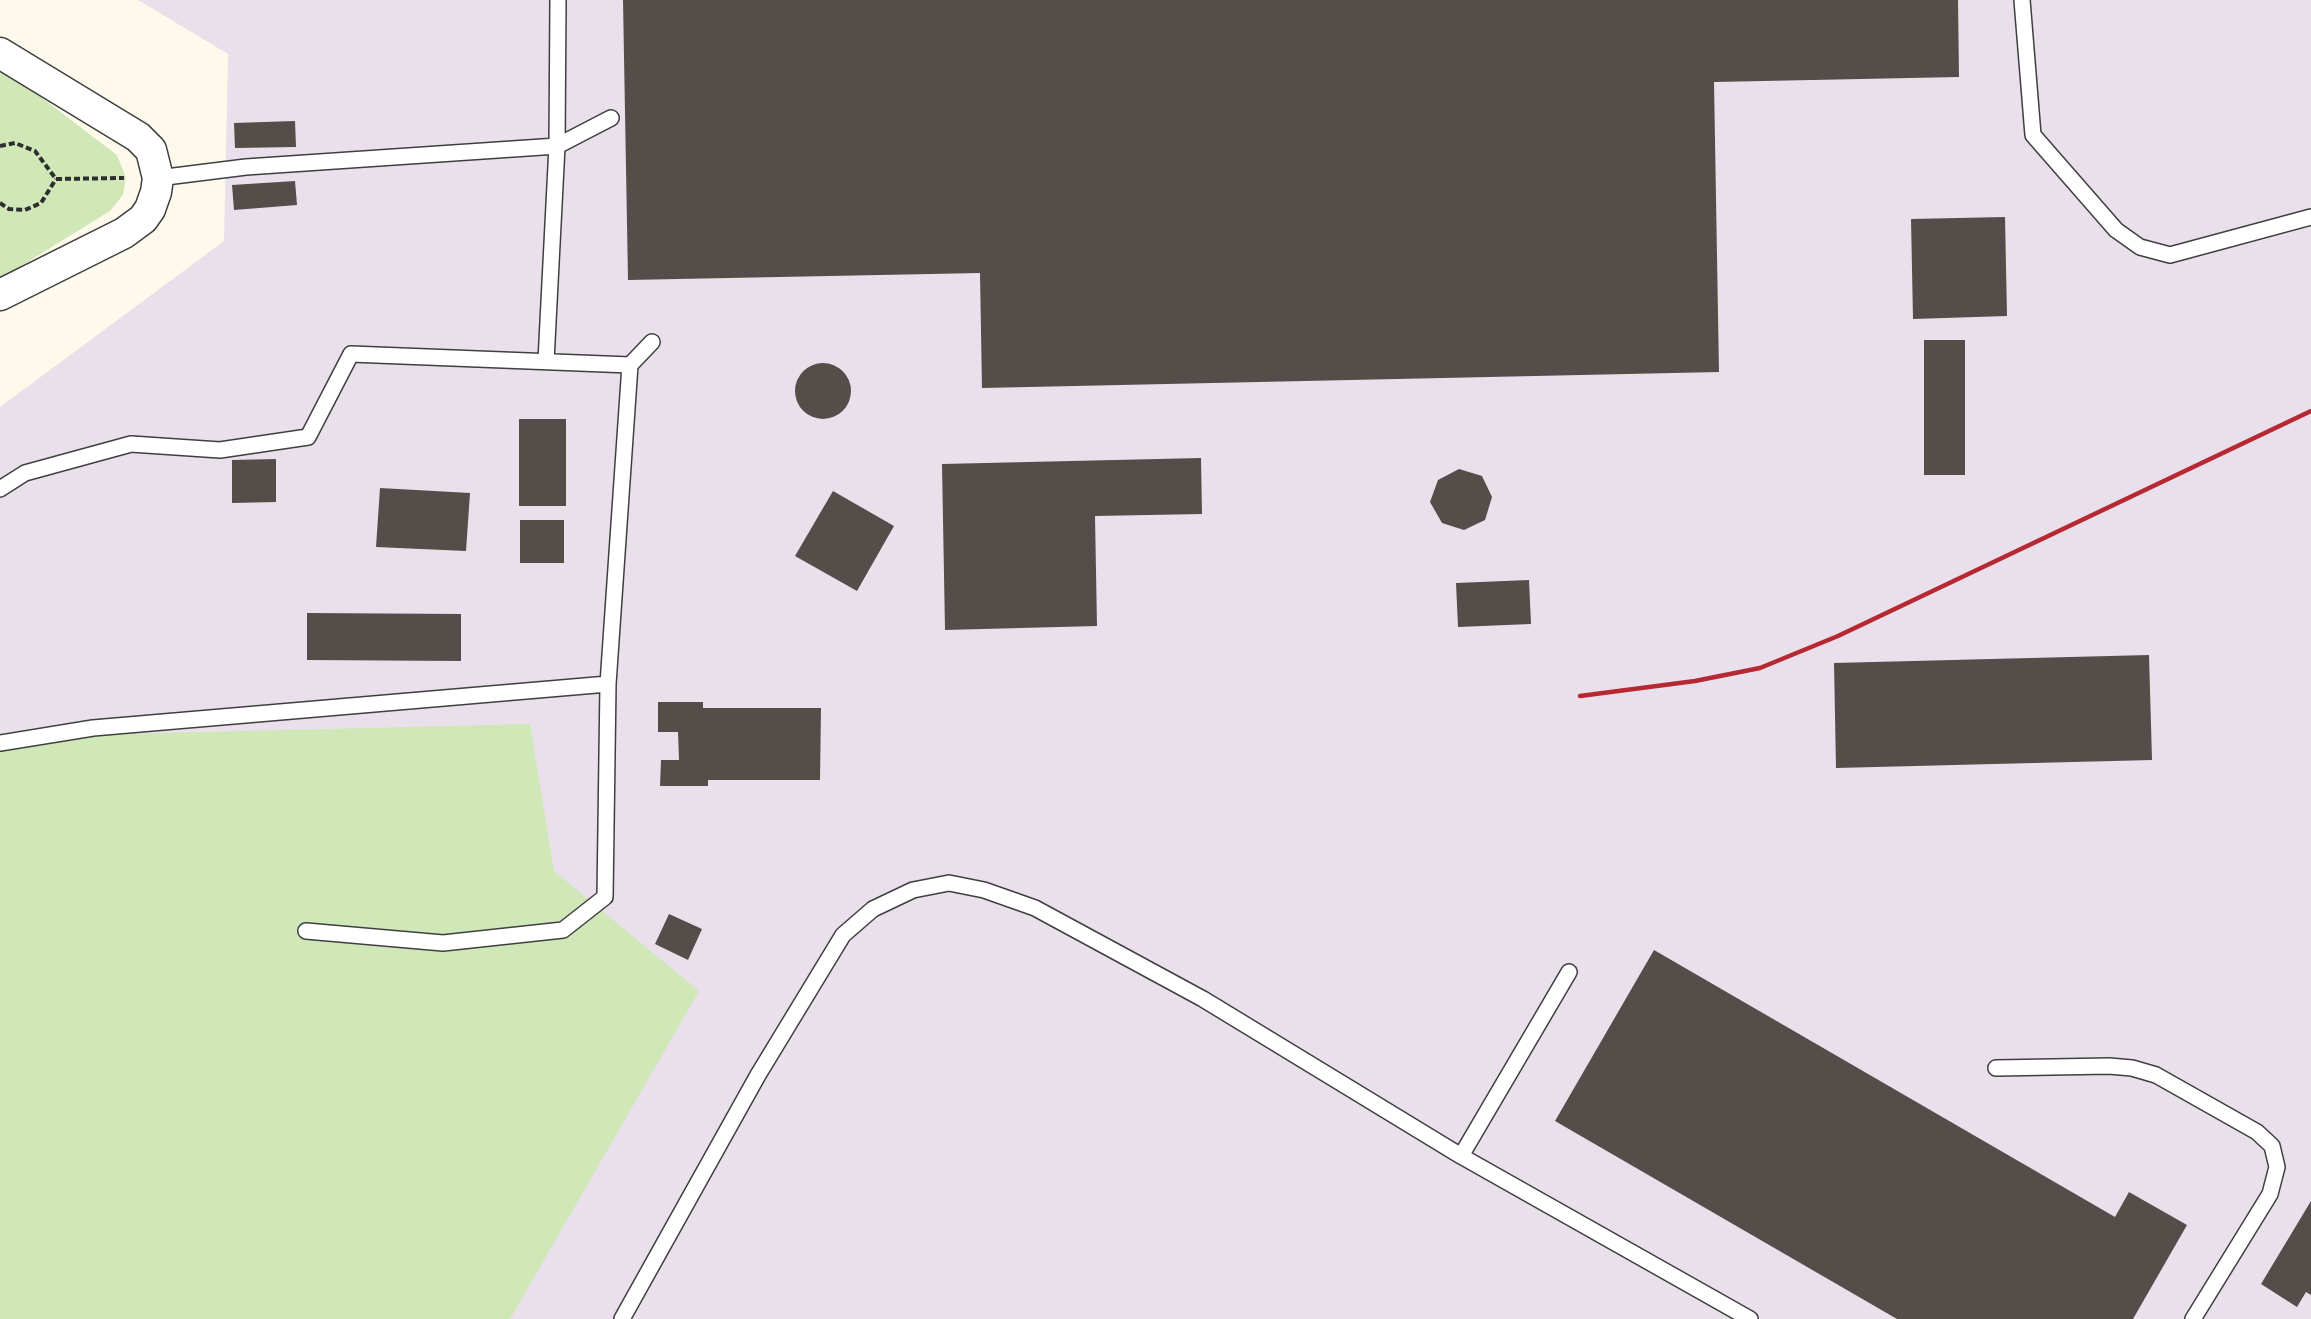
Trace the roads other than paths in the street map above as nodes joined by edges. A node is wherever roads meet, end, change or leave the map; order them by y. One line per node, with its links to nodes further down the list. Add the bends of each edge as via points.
1 (558, 0): 5 (lane)
2 (2022, 0): 7 (lane, via 2033,135 2116,230 2140,247 2170,255)
3 (0, 53): 6 (street, via 138,137 151,150)
4 (611, 118): 5 (lane)
5 (557, 146): 6 (lane, via 246,167); 10 (lane)
6 (158, 178): 8 (street, via 143,219 124,233)
7 (2311, 217)
8 (0, 295)
9 (652, 342): 11 (lane)
10 (546, 361): 11 (lane); 12 (lane, via 351,354 308,437 220,450 131,444 25,473)
11 (630, 364): 13 (lane)
12 (0, 489)
13 (608, 684): 14 (lane, via 93,728); 15 (lane, via 605,897 563,930 443,943)
14 (0, 743)
15 (306, 931)
16 (1569, 972): 18 (lane)
17 (1996, 1068): 21 (lane, via 2132,1068 2156,1075 2257,1132 2272,1146 2277,1167 2270,1194)
18 (1461, 1156): 19 (lane, via 1203,999 1035,908 984,890 949,884 913,890 873,909 843,935 758,1075); 20 (lane)
19 (622, 1319)
20 (1750, 1319)
21 (2193, 1319)

